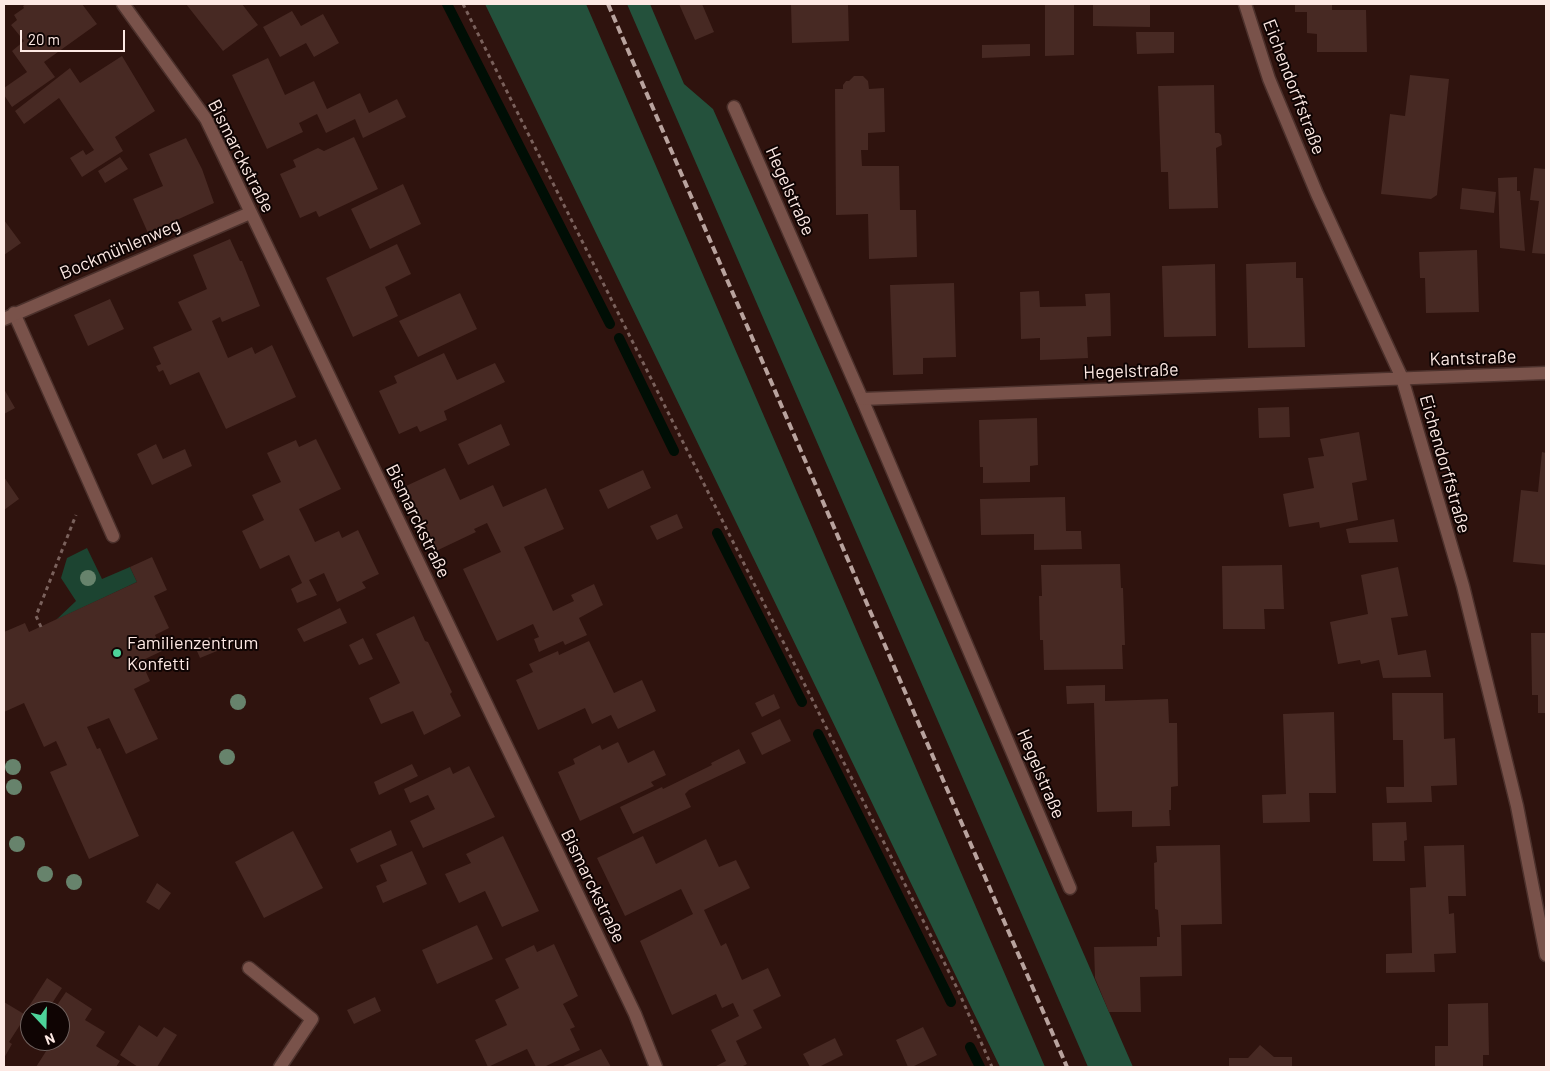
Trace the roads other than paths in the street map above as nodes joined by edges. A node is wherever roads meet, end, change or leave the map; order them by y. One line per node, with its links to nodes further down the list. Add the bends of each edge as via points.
1 (123, 4): 4 (street, Bismarckstraße, via 206,119)
2 (1245, 4): 7 (street, Eichendorffstraße, via 1269,80 1313,186)
3 (734, 107): 8 (street, Hegelstraße)
4 (250, 213): 5 (street, Bockmühlenweg); 14 (street, Bismarckstraße, via 635,1014)
5 (9, 316): 9 (street)
6 (1546, 373): 7 (street, Kantstraße)
7 (1402, 378): 8 (street, Hegelstraße); 11 (street, Eichendorffstraße, via 1463,586 1517,806)
8 (862, 398): 10 (street, Hegelstraße)
9 (113, 536)
10 (1070, 888)
11 (1546, 955)
12 (249, 968): 13 (street, via 312,1019)
13 (280, 1067)
14 (656, 1067)

